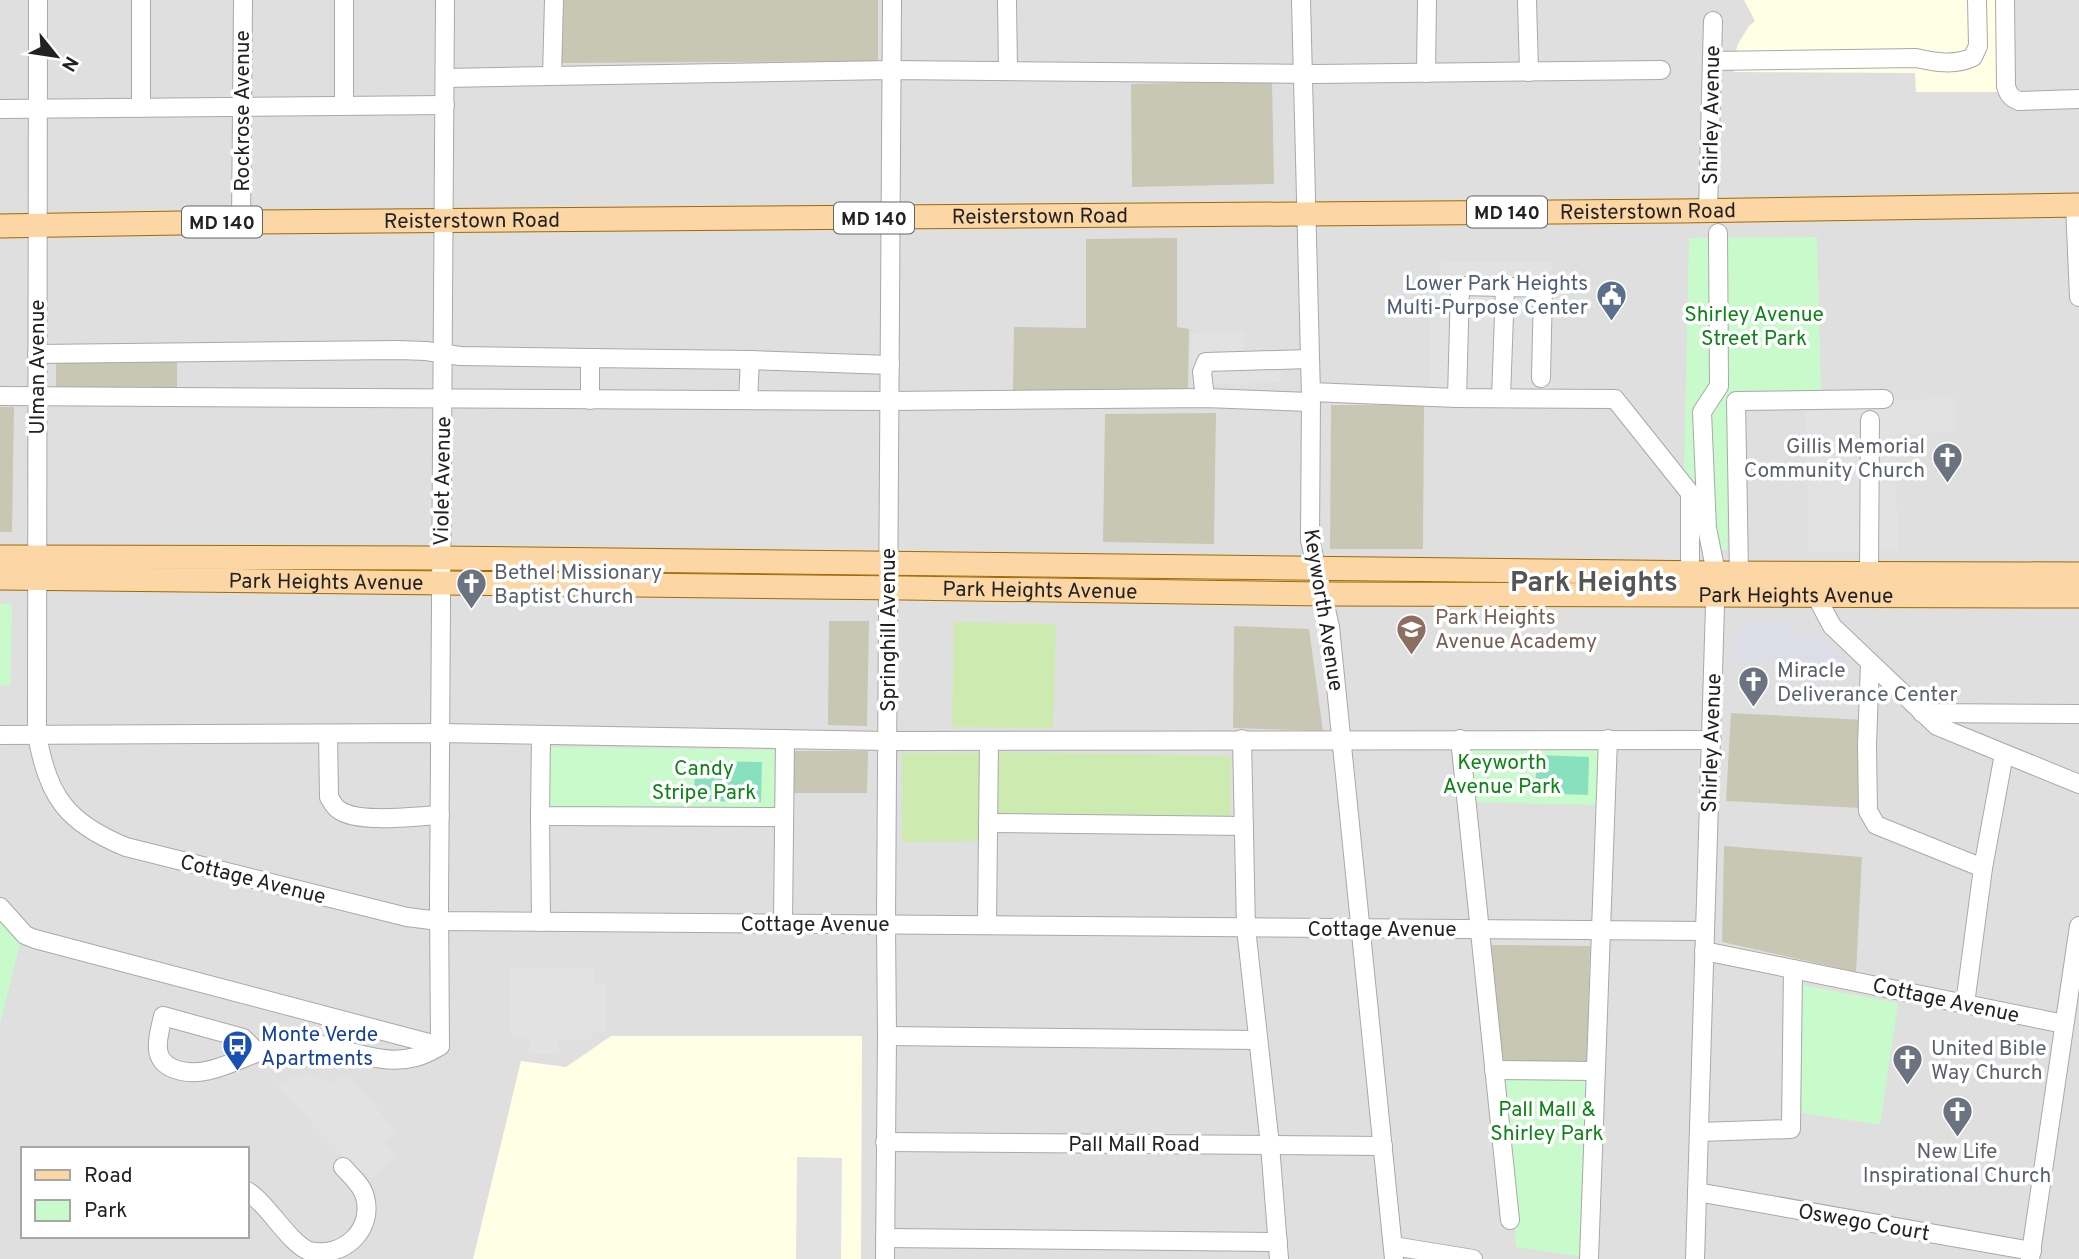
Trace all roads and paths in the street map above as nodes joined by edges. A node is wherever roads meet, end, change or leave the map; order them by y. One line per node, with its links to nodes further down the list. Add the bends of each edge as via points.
1 (38, 0): 28 (street, Ulman Avenue)
2 (141, 0): 29 (street)
3 (243, 0): 27 (street, Rockrose Avenue)
4 (344, 0): 26 (street)
5 (445, 0): 23 (street, Violet Avenue)
6 (554, 0): 22 (street)
7 (892, 0): 16 (street, Springhill Avenue)
8 (1007, 0): 18 (street)
9 (1301, 0): 21 (street, Keyworth Avenue)
10 (1427, 0): 20 (street)
11 (1527, 0): 19 (street)
12 (1977, 0): 15 (street, via 1978,46 1968,60)
13 (2005, 0): 24 (street, via 2008,93 2019,100)
14 (1713, 21): 15 (street, Shirley Avenue)
15 (1712, 61): 32 (street, Shirley Avenue)
16 (891, 70): 18 (street); 22 (street); 34 (street, Springhill Avenue)
17 (1661, 70): 19 (street)
18 (1009, 71): 21 (street)
19 (1529, 72): 20 (street)
20 (1426, 73): 21 (street)
21 (1301, 74): 33 (street, Keyworth Avenue)
22 (552, 76): 23 (street)
23 (445, 78): 25 (street, Violet Avenue)
24 (2079, 99)
25 (445, 105): 26 (street); 35 (street, Violet Avenue)
26 (344, 106): 27 (street)
27 (242, 107): 29 (street); 36 (street, Rockrose Avenue)
28 (38, 108): 29 (street); 30 (street); 38 (street, Ulman Avenue)
29 (141, 108)
30 (0, 109)
31 (2077, 205): 32 (main road, Reisterstown Road / MD 140); 41 (street)
32 (1709, 210): 33 (main road, Reisterstown Road / MD 140)
33 (1305, 214): 34 (main road, Reisterstown Road / MD 140); 45 (street, Keyworth Avenue)
34 (890, 218): 35 (main road, Reisterstown Road / MD 140); 47 (street, Springhill Avenue)
35 (444, 221): 36 (main road, Reisterstown Road / MD 140); 43 (street, Violet Avenue)
36 (241, 222): 38 (main road, Reisterstown Road / MD 140)
37 (0, 226): 38 (main road, Reisterstown Road / MD 140)
38 (38, 226): 42 (street, Ulman Avenue)
39 (1718, 233): 70 (street, Shirley Avenue, via 1719,386 1702,412 1707,528)
40 (1505, 287): 48 (street, via 1543,288); 53 (street, via 1460,286); 54 (street)
41 (2079, 297)
42 (37, 354): 43 (street, via 398,350); 49 (street, Ulman Avenue)
43 (443, 355): 44 (street); 56 (street, Violet Avenue)
44 (590, 358): 46 (street); 57 (street)
45 (1310, 359): 51 (street, Keyworth Avenue); 52 (street, via 1206,362 1202,372)
46 (750, 360): 47 (street); 58 (street)
47 (890, 365): 59 (street, Springhill Avenue)
48 (1541, 378)
49 (37, 396): 50 (street); 56 (street); 63 (street, Ulman Avenue)
50 (0, 397)
51 (1310, 397): 52 (street); 53 (street); 64 (street, Keyworth Avenue, via 1310,540)
52 (1205, 398): 59 (street)
53 (1457, 398): 54 (street)
54 (1501, 398): 65 (street, via 1615,400 1690,493)
55 (1884, 399): 70 (street, via 1736,401)
56 (443, 400): 57 (street); 62 (street, Violet Avenue)
57 (590, 400): 58 (street)
58 (748, 400): 59 (street)
59 (889, 401): 68 (street, Springhill Avenue)
60 (1870, 420): 66 (street)
61 (0, 557): 63 (main road, Park Heights Avenue)
62 (442, 558): 63 (main road, Park Heights Avenue); 68 (main road, Park Heights Avenue); 71 (street, Violet Avenue)
63 (37, 568): 69 (main road, Park Heights Avenue); 71 (main road, Park Heights Avenue); 79 (street, Ulman Avenue)
64 (1315, 569): 65 (main road, Park Heights Avenue); 68 (main road, Park Heights Avenue); 73 (street, Keyworth Avenue)
65 (1690, 572): 70 (main road, Park Heights Avenue)
66 (1869, 573): 67 (main road, Park Heights Avenue); 72 (main road, Park Heights Avenue)
67 (2079, 574)
68 (888, 576): 71 (main road, Park Heights Avenue); 73 (main road, Park Heights Avenue); 89 (street, Springhill Avenue)
69 (0, 578)
70 (1723, 580): 72 (main road, Park Heights Avenue); 72 (main road, Park Heights Avenue); 73 (main road, Park Heights Avenue); 88 (street, Shirley Avenue)
71 (442, 583): 78 (street, Violet Avenue)
72 (1815, 584): 74 (main road, Park Heights Avenue); 75 (street, via 1832,625)
73 (1323, 594): 85 (street, Keyworth Avenue)
74 (2079, 596)
75 (1870, 663): 76 (street); 98 (street, via 1868,811 1876,825)
76 (1922, 713): 77 (street); 91 (street, via 1937,726)
77 (2079, 714)
78 (440, 733): 80 (street); 82 (street); 93 (street, Violet Avenue)
79 (37, 734): 80 (street); 81 (street); 100 (street, Cottage Avenue, via 42,764 59,799 88,829 108,839 407,917)
80 (328, 734): 93 (street, via 329,797 340,811 363,818)
81 (0, 735)
82 (541, 735): 83 (street); 94 (street)
83 (785, 739): 89 (street); 95 (street)
84 (1242, 739): 85 (street); 90 (street); 97 (street)
85 (1341, 739): 86 (street); 107 (street, Keyworth Avenue)
86 (1460, 739): 87 (street); 108 (street)
87 (1608, 740): 88 (street); 109 (street)
88 (1712, 740): 110 (street, Shirley Avenue)
89 (888, 741): 90 (street); 103 (street, Springhill Avenue)
90 (989, 741): 96 (street)
91 (2004, 754): 92 (street); 98 (street)
92 (2079, 784)
93 (440, 815): 100 (street, Violet Avenue)
94 (540, 816): 95 (street); 101 (street)
95 (784, 817): 102 (street)
96 (988, 823): 97 (street); 104 (street)
97 (1244, 826): 106 (street)
98 (1983, 868): 113 (street)
99 (0, 907): 117 (street, via 25,935 35,939)
100 (439, 921): 101 (street, Cottage Avenue); 117 (street, Violet Avenue)
101 (541, 922): 102 (street, Cottage Avenue)
102 (783, 923): 103 (street, Cottage Avenue)
103 (886, 924): 104 (street, Cottage Avenue); 115 (street, Springhill Avenue)
104 (987, 925): 106 (street, Cottage Avenue)
105 (2079, 926): 114 (street)
106 (1246, 928): 107 (street, Cottage Avenue); 116 (street)
107 (1361, 928): 108 (street, Cottage Avenue); 124 (street, Keyworth Avenue)
108 (1480, 929): 109 (street, Cottage Avenue); 119 (street)
109 (1601, 930): 110 (street, Cottage Avenue); 120 (street)
110 (1704, 931): 111 (street, Shirley Avenue)
111 (1703, 951): 112 (street, Cottage Avenue); 121 (street, Shirley Avenue)
112 (1793, 969): 113 (street, Cottage Avenue); 121 (street, via 1791,1129)
113 (1965, 1003): 114 (street, Cottage Avenue)
114 (2064, 1024): 132 (street)
115 (887, 1036): 116 (street); 122 (street, Springhill Avenue)
116 (1258, 1040): 123 (street)
117 (440, 1046): 118 (street, via 402,1059 380,1059 314,1044 284,1044)
118 (258, 1053): 118 (street, via 243,1038 163,1016 157,1046 159,1058 170,1067 201,1073)
119 (1494, 1070): 120 (street); 128 (street)
120 (1595, 1071): 135 (street)
121 (1699, 1132): 127 (street, Shirley Avenue)
122 (885, 1142): 123 (street, Pall Mall Road); 129 (street, Springhill Avenue)
123 (1270, 1145): 124 (street, Pall Mall Road); 130 (street)
124 (1383, 1146): 131 (street, Keyworth Avenue)
125 (343, 1167): 126 (street, via 362,1188 367,1213 355,1242 342,1252 321,1255 305,1249)
126 (248, 1192)
127 (1697, 1192): 132 (street, Oswego Court); 136 (street, Shirley Avenue)
128 (1510, 1220)
129 (885, 1238): 130 (street); 133 (street, Springhill Avenue)
130 (1278, 1250)
131 (1393, 1253): 134 (street)
132 (2031, 1255)
133 (885, 1259)
134 (1473, 1259)
135 (1589, 1259)
136 (1695, 1259)

